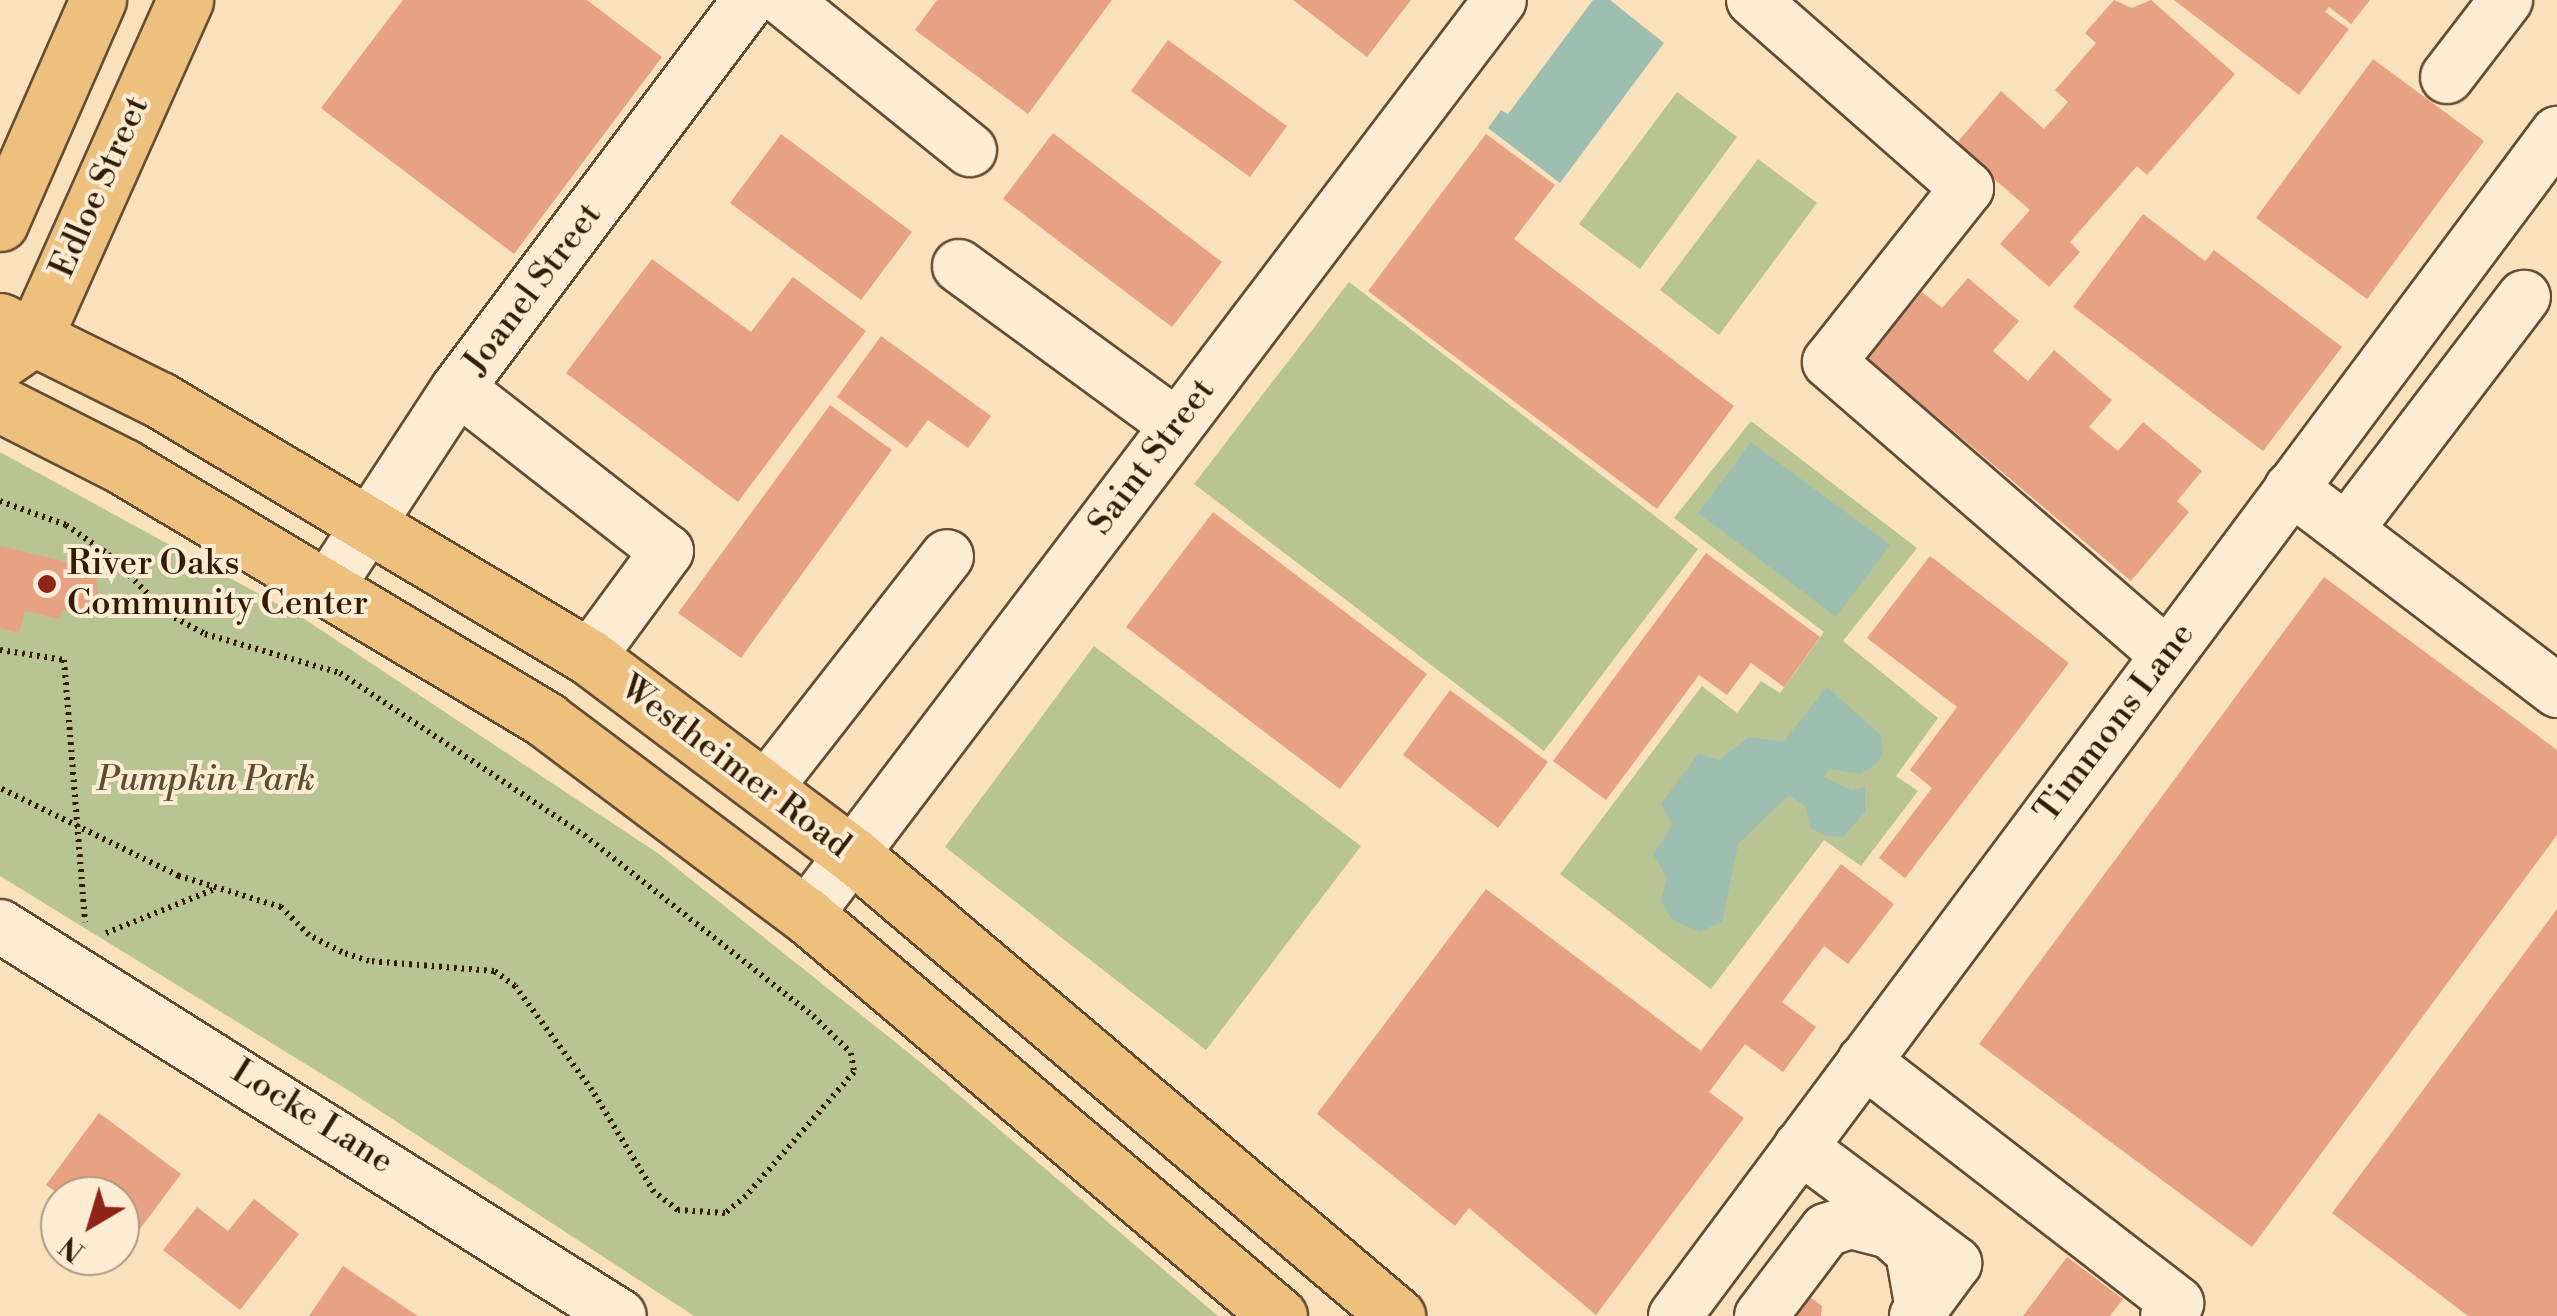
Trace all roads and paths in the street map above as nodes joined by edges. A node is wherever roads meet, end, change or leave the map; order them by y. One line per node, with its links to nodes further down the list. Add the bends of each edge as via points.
1 (98, 0): 11 (main road)
2 (185, 0): 15 (main road, Edloe Street)
3 (749, 0): 16 (street, Joanel Street)
4 (784, 0): 10 (street)
5 (1500, 0): 18 (street, Saint Street)
6 (1753, 0): 26 (street, via 1968,188 1829,362)
7 (2506, 0): 8 (street)
8 (2448, 77)
9 (2557, 133): 12 (street, Timmons Lane)
10 (970, 150)
11 (0, 224)
12 (2467, 253): 14 (street); 19 (street, Timmons Lane)
13 (959, 266): 18 (street)
14 (2540, 309): 22 (street)
15 (11, 340): 21 (main road, Westheimer Road, via 160,400)
16 (458, 388): 21 (street, Joanel Street); 27 (street, via 666,551)
17 (0, 404): 24 (main road, Westheimer Road, via 124,467)
18 (1176, 426): 32 (street, Saint Street)
19 (2291, 488): 22 (street); 26 (street, Timmons Lane)
20 (0, 501): 33 (path, via 66,525 108,554 168,614 204,634 340,674 584,835 813,1016 851,1053 854,1072 725,1213 678,1210 654,1192 602,1105 515,986 473,968 369,961 309,935 281,907)
21 (367, 520): 24 (street, Joanel Street); 27 (main road, Westheimer Road)
22 (2347, 529): 28 (street)
23 (947, 556): 30 (street)
24 (328, 586): 34 (main road, Westheimer Road, via 546,720)
25 (0, 650): 31 (path, via 64,660)
26 (2166, 654): 36 (street, Timmons Lane)
27 (588, 658): 30 (main road, Westheimer Road)
28 (2557, 691)
29 (0, 788): 31 (path)
30 (766, 788): 32 (main road, Westheimer Road)
31 (72, 822): 33 (path); 33 (path, via 87,943)
32 (854, 856): 34 (street, Saint Street); 38 (main road, Westheimer Road)
33 (215, 889)
34 (806, 914): 39 (main road, Westheimer Road)
35 (0, 926): 41 (street, Locke Lane)
36 (1864, 1061): 37 (street, Timmons Lane); 46 (street, via 2177,1302)
37 (1800, 1147): 40 (street, via 1955,1263); 44 (street, Timmons Lane)
38 (1226, 1171): 39 (main road); 43 (main road, Westheimer Road)
39 (1173, 1226): 42 (main road, Westheimer Road)
40 (1919, 1312): 45 (street, via 1912,1252 1890,1232 1851,1222 1826,1230)
41 (620, 1316)
42 (1280, 1316)
43 (1397, 1316)
44 (1675, 1316)
45 (1761, 1316)
46 (2167, 1316)

